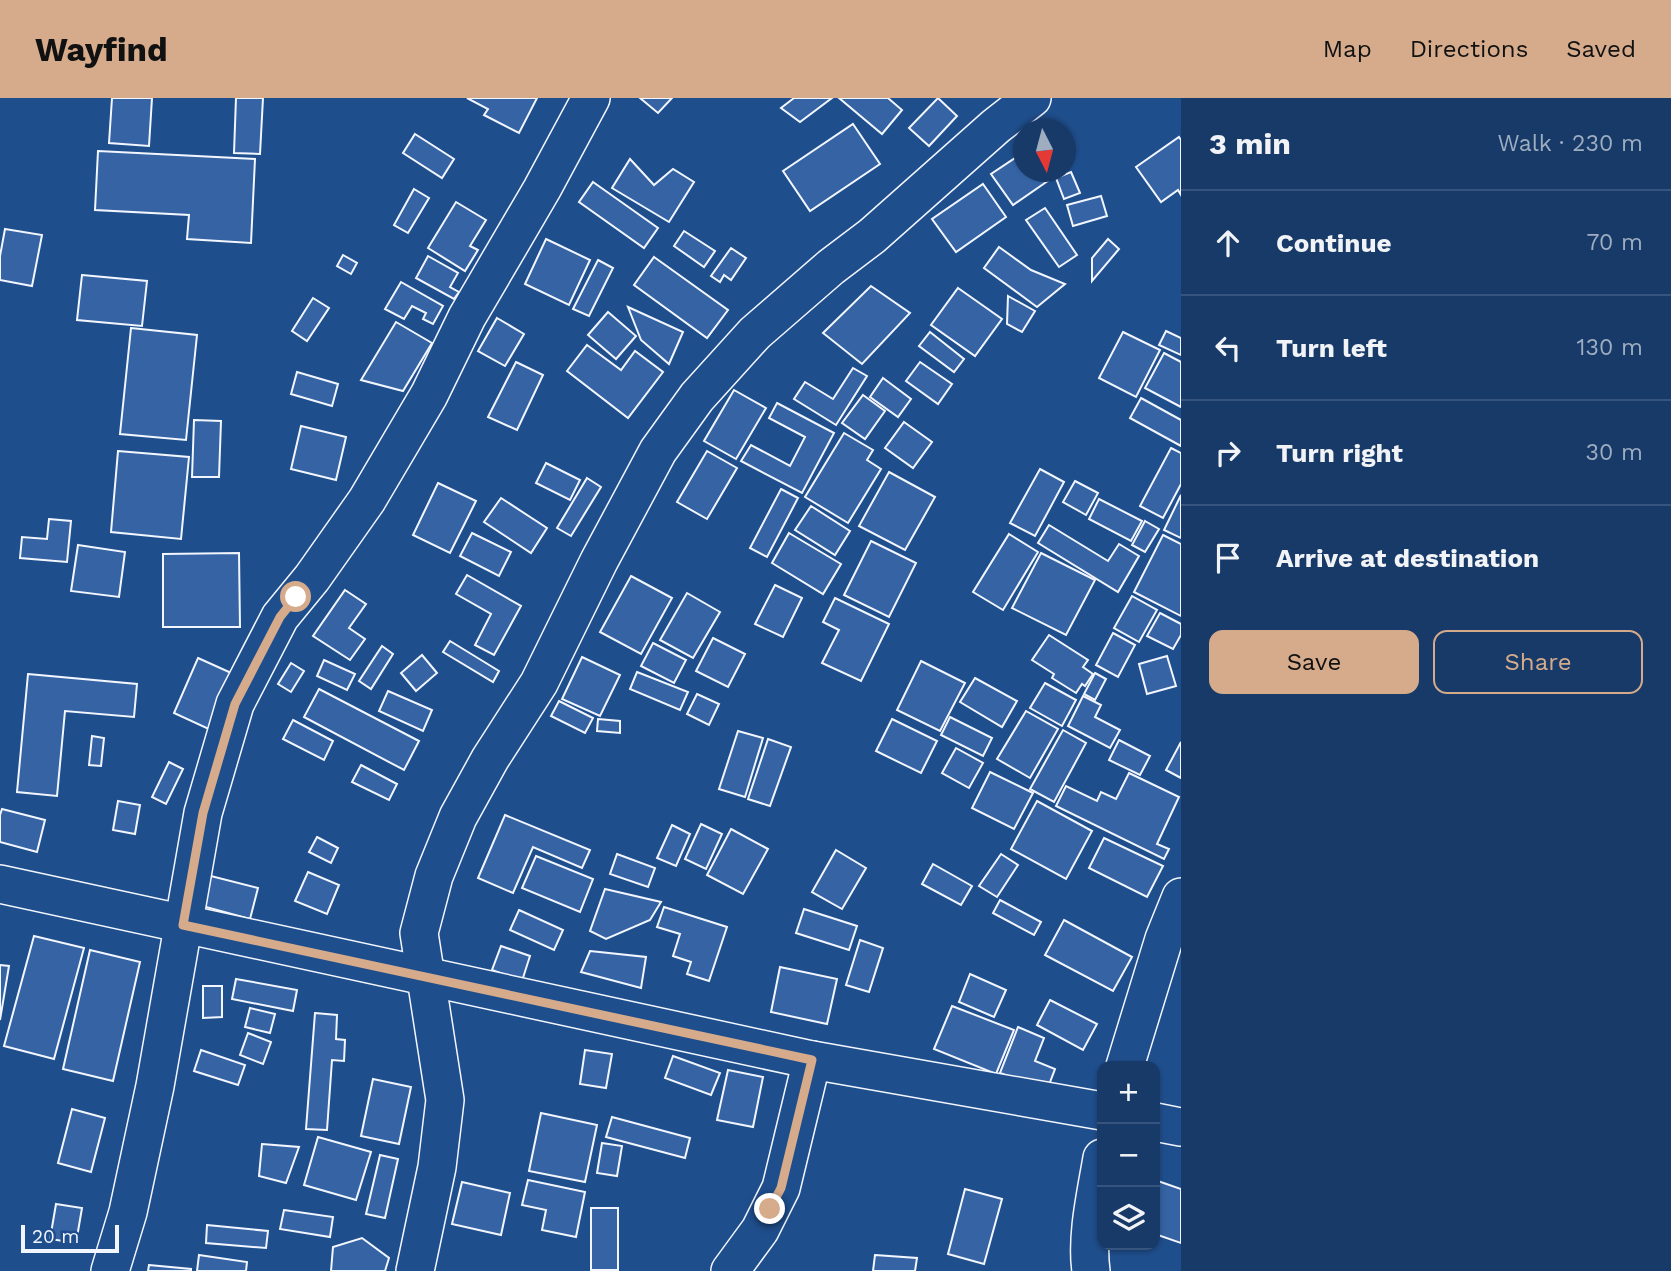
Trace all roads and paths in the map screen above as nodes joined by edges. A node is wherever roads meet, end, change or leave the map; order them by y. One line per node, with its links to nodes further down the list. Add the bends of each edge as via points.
1 (591, 98): 5 (street, via 467,317 422,407 367,500 280,617 235,704 203,813)
2 (1032, 98): 6 (street, via 755,333 697,397 658,451 539,683 458,817 434,876 419,933)
3 (0, 884): 5 (street)
4 (1181, 897): 8 (street)
5 (183, 925): 6 (street); 13 (street, via 155,1086 128,1212)
6 (426, 976): 7 (street); 14 (street, via 445,1100 438,1167)
7 (812, 1060): 9 (street); 15 (street, via 781,1188 760,1230)
8 (1127, 1061)
9 (1097, 1110)
10 (1160, 1123): 11 (street)
11 (1181, 1128)
12 (1098, 1187): 16 (street)
13 (110, 1271)
14 (415, 1271)
15 (730, 1271)
16 (1091, 1271)

